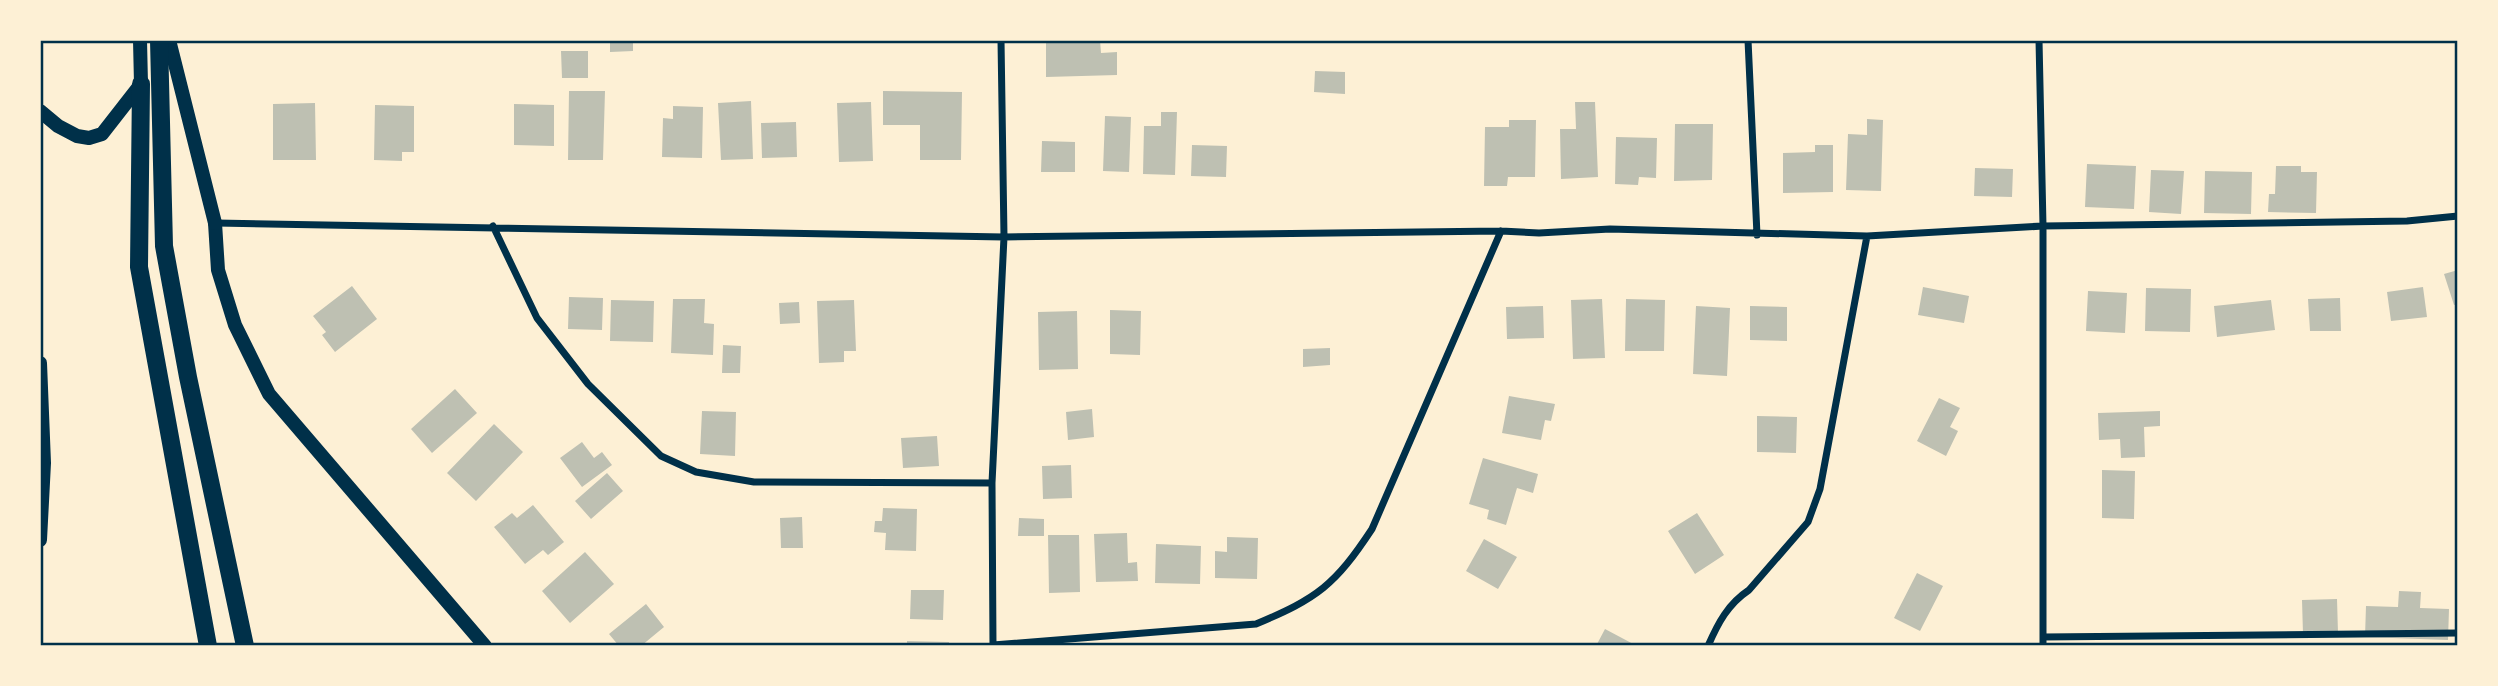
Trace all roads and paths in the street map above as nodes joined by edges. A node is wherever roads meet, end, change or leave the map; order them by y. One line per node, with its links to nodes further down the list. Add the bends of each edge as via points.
1 (140, 40): 7 (main road)
2 (159, 40): 24 (highway, via 164,246)
3 (169, 40): 10 (main road)
4 (1001, 40): 16 (street)
5 (1748, 40): 14 (street)
6 (2039, 40): 12 (street)
7 (141, 84): 8 (main road, via 102,134 89,138 58,127); 23 (highway, via 139,267)
8 (40, 111)
9 (2458, 216): 12 (street, via 2407,221)
10 (215, 223): 11 (street); 25 (main road, via 218,270 235,325 269,394)
11 (493, 226): 16 (street); 18 (street, via 537,318 588,384 661,456 696,472 754,482)
12 (2043, 226): 15 (street); 21 (street)
13 (1501, 231): 14 (street, via 1610,229); 16 (street); 22 (street, via 1372,529 1345,570 1321,592 1256,624)
14 (1758, 235): 15 (street)
15 (1867, 236): 26 (street, via 1820,489 1808,522 1720,620)
16 (1004, 237): 18 (street)
17 (40, 363): 19 (main road, via 44,463)
18 (992, 483): 22 (street)
19 (40, 540)
20 (2458, 633): 21 (street)
21 (2043, 642)
22 (993, 645)
23 (208, 646)
24 (245, 646)
25 (485, 646)
26 (1708, 646)

